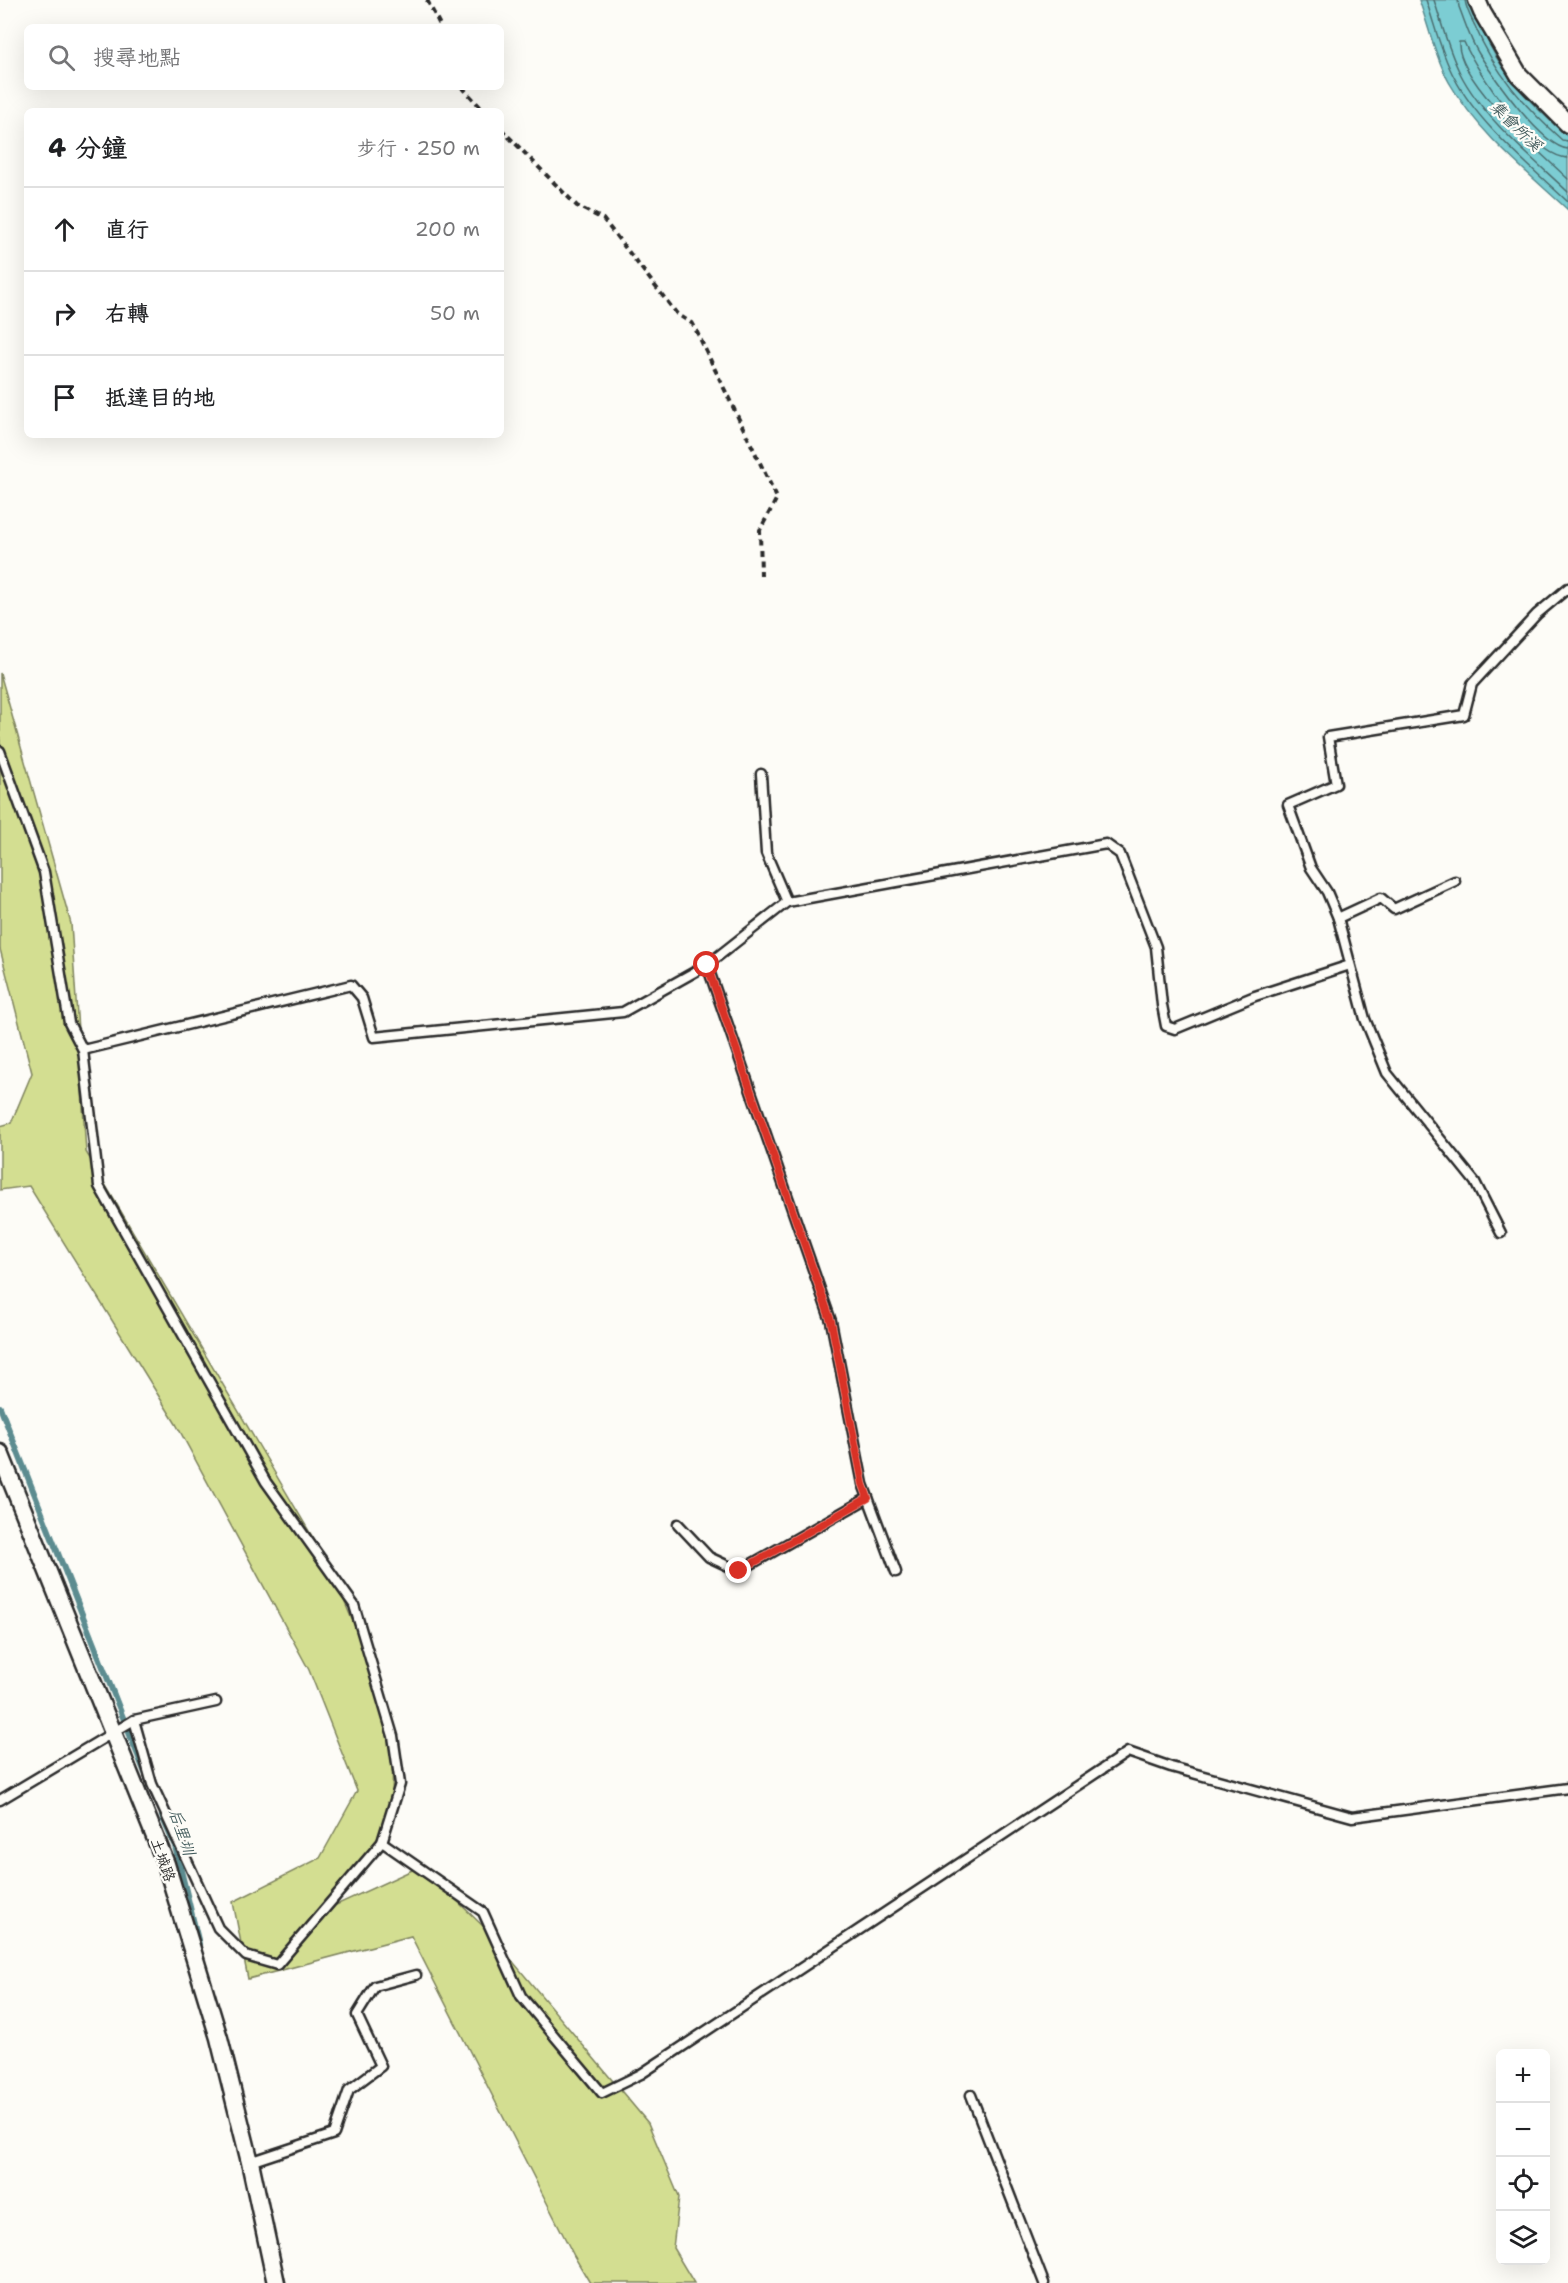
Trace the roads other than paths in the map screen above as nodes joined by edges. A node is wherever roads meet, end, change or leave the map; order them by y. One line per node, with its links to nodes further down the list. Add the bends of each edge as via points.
1 (1477, 0): 2 (street, via 1519,75)
2 (1568, 124)
3 (1568, 588): 8 (lane, via 1537,614 1472,684 1464,715 1329,737 1336,784 1288,805 1311,868)
4 (0, 751): 11 (lane, via 44,872 69,1023)
5 (761, 774): 7 (lane, via 766,853)
6 (1455, 881): 8 (lane, via 1394,909 1381,898)
7 (787, 902): 9 (lane); 10 (lane, via 1106,844 1120,855 1156,947 1166,1026 1176,1029 1255,996)
8 (1338, 918): 10 (lane)
9 (707, 965): 11 (lane, via 623,1012 374,1037 362,998 351,985); 14 (lane, via 831,1321)
10 (1350, 965): 12 (lane, via 1365,1019 1387,1073 1475,1182)
11 (83, 1050): 22 (lane, via 99,1186 266,1482 354,1605 393,1736 400,1784)
12 (1501, 1233)
13 (0, 1453): 19 (street, 土城路)
14 (868, 1498): 15 (lane, via 739,1571 709,1557); 16 (lane)
15 (678, 1524)
16 (896, 1572)
17 (216, 1702): 18 (lane)
18 (134, 1720): 19 (lane); 22 (lane, via 152,1784 218,1928 246,1956 277,1965)
19 (114, 1734): 21 (lane); 25 (street, 土城路, via 166,1864 219,2038)
20 (1568, 1788): 22 (lane, via 1352,1816 1128,1752 641,2074 602,2093 521,1996 483,1912)
21 (0, 1800)
22 (382, 1842)
23 (416, 1975): 25 (lane, via 375,1986 357,2015 381,2066 349,2090 334,2134)
24 (970, 2095): 27 (lane)
25 (250, 2162): 26 (street, 土城路)
26 (276, 2283)
27 (1044, 2283)

